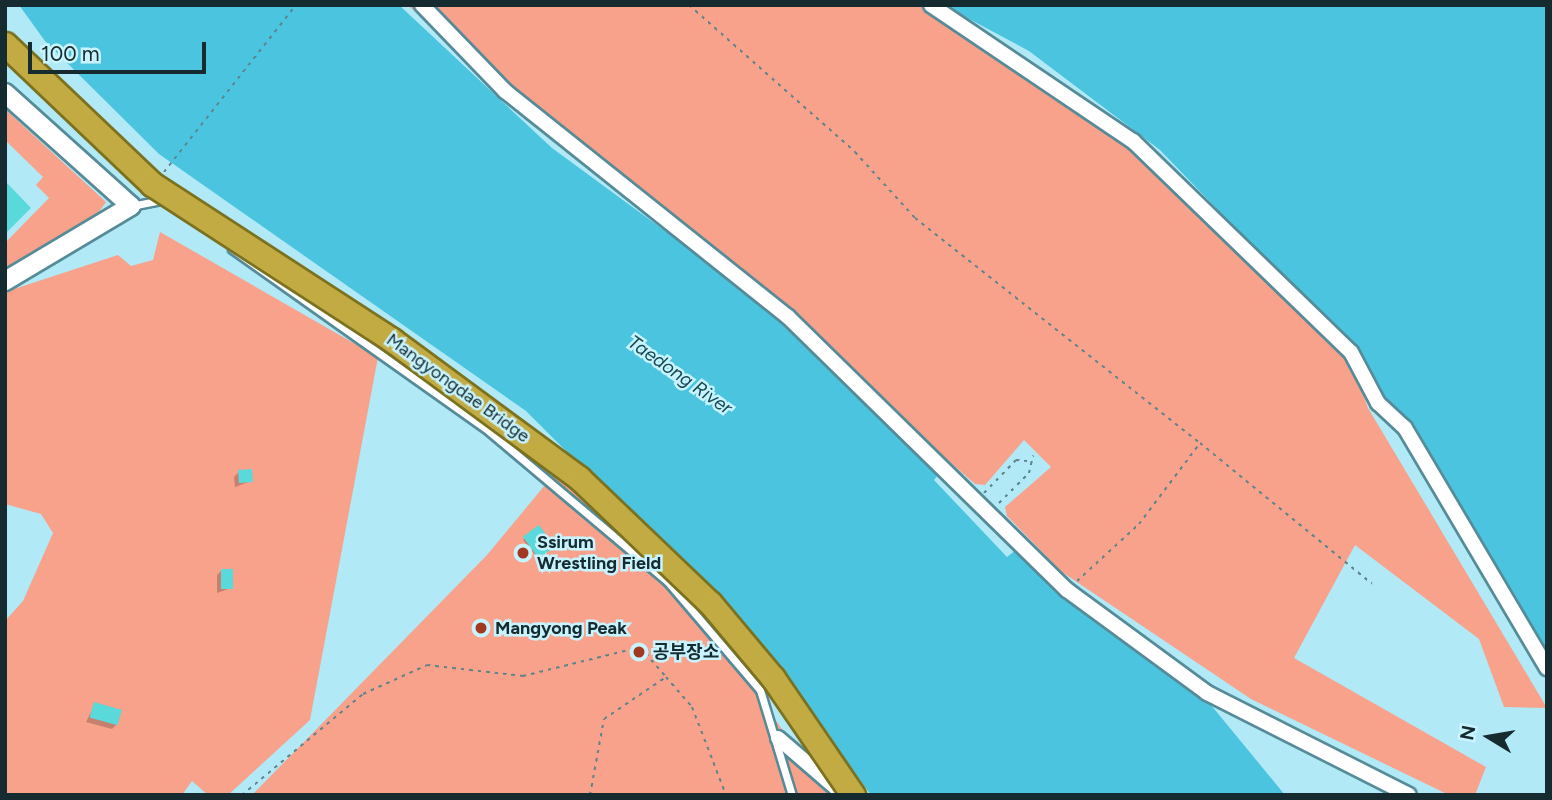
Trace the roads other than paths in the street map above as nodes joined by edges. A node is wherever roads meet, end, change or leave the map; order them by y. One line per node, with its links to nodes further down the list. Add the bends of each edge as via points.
1 (422, 5): 12 (street, via 505,91 788,317 1067,590 1207,693)
2 (931, 5): 7 (street, via 1133,141 1351,352 1378,403 1405,428)
3 (5, 44): 11 (highway, Mangyongdae Bridge, bridge, via 152,184 393,340 579,478 710,603 773,678)
4 (5, 93): 5 (street)
5 (131, 206): 6 (street); 8 (lane, via 149,199 176,207 555,484 703,618 760,690)
6 (5, 281)
7 (1547, 668)
8 (778, 738): 9 (lane); 10 (street)
9 (792, 795)
10 (845, 795)
11 (853, 795)
12 (1409, 795)

